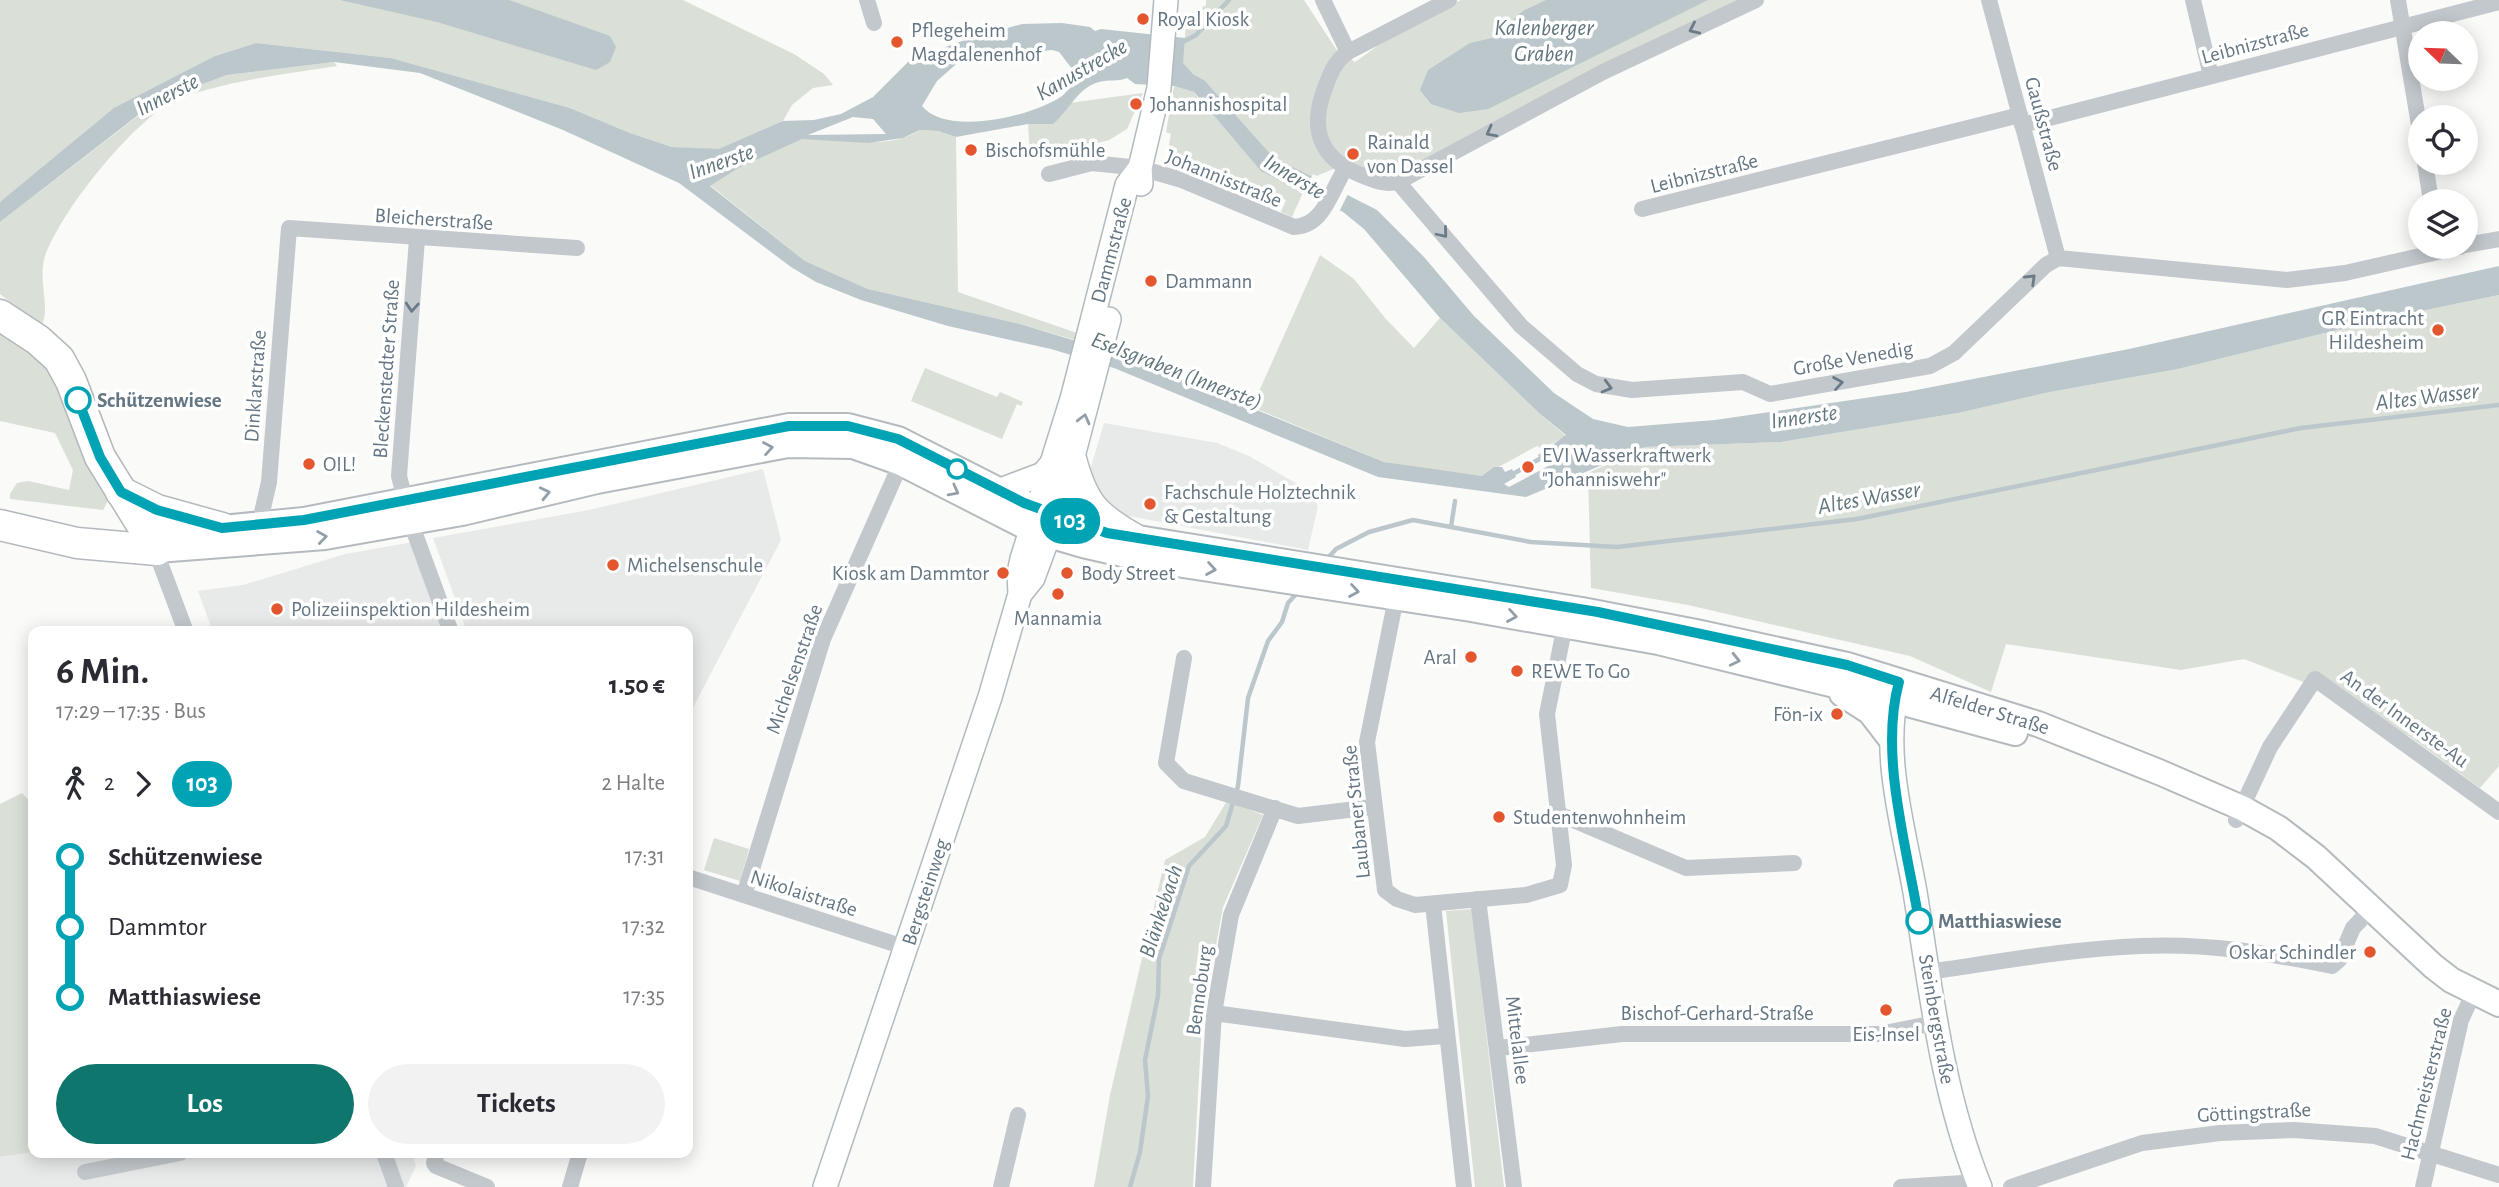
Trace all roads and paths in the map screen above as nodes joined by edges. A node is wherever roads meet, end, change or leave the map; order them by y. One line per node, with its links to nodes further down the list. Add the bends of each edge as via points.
1 (867, 0): 10 (street)
2 (1166, 0): 16 (street, Dammstraße, via 1159,88)
3 (1323, 0): 12 (street)
4 (1449, 0): 12 (street)
5 (1756, 0): 19 (street, one-way to 19, via 1603,72)
6 (1989, 0): 15 (street, Gaußstraße)
7 (2193, 0): 13 (street)
8 (2398, 0): 11 (street)
9 (2499, 2): 11 (street, Leibnizstraße)
10 (874, 23)
11 (2403, 26): 13 (street, Leibnizstraße); 14 (street)
12 (1348, 52): 17 (street, via 1333,69 1318,115 1323,146)
13 (2211, 76): 15 (street, Leibnizstraße)
14 (2416, 105)
15 (2021, 120): 20 (street, Leibnizstraße); 27 (street, Gaußstraße)
16 (1140, 168): 17 (street, Johannisstraße, via 1182,180 1284,225 1306,226 1319,215); 18 (street, Dammstraße, via 1092,163); 29 (street, Dammstraße, via 1142,189)
17 (1342, 173): 19 (street)
18 (1049, 174)
19 (1398, 182): 27 (street, Große Venedig, one-way to 27, via 1521,326 1584,378 1620,390 1743,382 1770,394 1930,366 1954,353)
20 (1643, 209)
21 (289, 228): 22 (street, Bleicherstraße); 37 (street, Dinklarstraße, via 269,482)
22 (417, 239): 25 (street, Bleicherstraße); 33 (street, Bleckenstedter Straße, one-way to 33, via 399,476)
23 (2499, 239): 24 (street)
24 (2478, 243)
25 (577, 248)
26 (2408, 256): 27 (street, via 2345,272 2287,279)
27 (2058, 258)
28 (0, 315): 32 (highway, via 59,359 100,457)
29 (1064, 459): 31 (street, via 1037,477); 34 (street); 38 (street, via 1093,505 1108,520)
30 (901, 463): 33 (main road, one-way to 30, via 801,443 853,446); 34 (main road, one-way to 34); 56 (street, Michelsenstraße, via 823,639)
31 (998, 491): 33 (main road, via 898,439 819,424 779,428); 34 (main road)
32 (121, 492): 36 (highway, via 157,510); 39 (highway)
33 (408, 512): 37 (main road, via 304,520); 44 (street)
34 (1044, 522): 38 (main road, Alfelder Straße); 40 (main road, Alfelder Straße, one-way to 40, via 1144,559); 60 (street, Bergsteinweg, via 1033,578 1020,594)
35 (3, 526): 39 (highway, via 77,543)
36 (222, 528): 37 (main road); 39 (main road)
37 (257, 535): 39 (main road)
38 (1142, 539): 40 (main road, Alfelder Straße)
39 (151, 540): 43 (street)
40 (1311, 575): 41 (main road, Alfelder Straße, one-way to 41); 47 (main road, Alfelder Straße, via 1598,612 1847,665)
41 (1396, 598): 42 (main road, Alfelder Straße, one-way to 42); 49 (street, Laubaner Straße, via 1367,742)
42 (1565, 625): 46 (main road, Alfelder Straße, one-way to 46, via 1685,648); 52 (street, via 1548,714)
43 (184, 626)
44 (449, 626)
45 (1184, 658): 50 (street, via 1166,763 1184,781)
46 (1817, 681): 47 (main road, Alfelder Straße); 48 (main road, via 1863,706)
47 (1897, 692): 48 (street, Steinbergstraße); 53 (main road, Alfelder Straße, via 2078,737)
48 (1890, 738): 61 (street, Steinbergstraße)
49 (1373, 807): 50 (street, via 1298,816); 58 (street, Laubaner Straße, via 1385,890 1397,900)
50 (1275, 808): 64 (street, Bennoburg, via 1231,915)
51 (2499, 812): 53 (street, An der Innerste-Au, via 2315,679 2270,747)
52 (1559, 814): 54 (street, via 1686,868); 57 (street, Laubaner Straße, via 1564,865 1560,885 1526,895)
53 (2239, 814): 59 (main road, Alfelder Straße)
54 (1794, 863)
55 (693, 879): 56 (street, Nikolaistraße)
56 (744, 895): 60 (street, Nikolaistraße)
57 (1478, 898): 58 (street, Laubaner Straße); 68 (street, Mittelallee)
58 (1433, 904): 67 (street)
59 (2367, 912): 61 (street, via 2333,966 2230,949 2143,946); 62 (main road, Alfelder Straße, via 2435,987)
60 (907, 948): 81 (street, Bergsteinweg)
61 (1928, 972): 66 (street, Steinbergstraße)
62 (2470, 1000): 63 (main road, Alfelder Straße); 65 (main road, Alfelder Straße); 70 (street, Hachmeisterstraße)
63 (2499, 1004)
64 (1214, 1013): 67 (street, via 1405,1039); 83 (street, Bennoburg)
65 (2499, 1020)
66 (1935, 1023): 68 (street, Bischof-Gerhard-Straße, via 1879,1034 1622,1034); 78 (street, Steinbergstraße, via 1954,1111)
67 (1446, 1035): 84 (street)
68 (1498, 1048): 85 (street, Mittelallee)
69 (1018, 1115): 82 (street)
70 (2430, 1152): 76 (street, Göttingstraße); 87 (street, Göttingstraße, via 2334,1130 2220,1133 2142,1143); 88 (street, Hachmeisterstraße)
71 (155, 1158): 75 (street)
72 (386, 1158): 77 (street)
73 (437, 1158): 79 (street, via 436,1166)
74 (579, 1158): 80 (street)
75 (85, 1172)
76 (2499, 1175)
77 (396, 1184)
78 (1979, 1184): 86 (street)
79 (481, 1185)
80 (570, 1187)
81 (825, 1187)
82 (1001, 1187)
83 (1203, 1187)
84 (1464, 1187)
85 (1514, 1187)
86 (1901, 1187)
87 (2011, 1187)
88 (2423, 1187)

